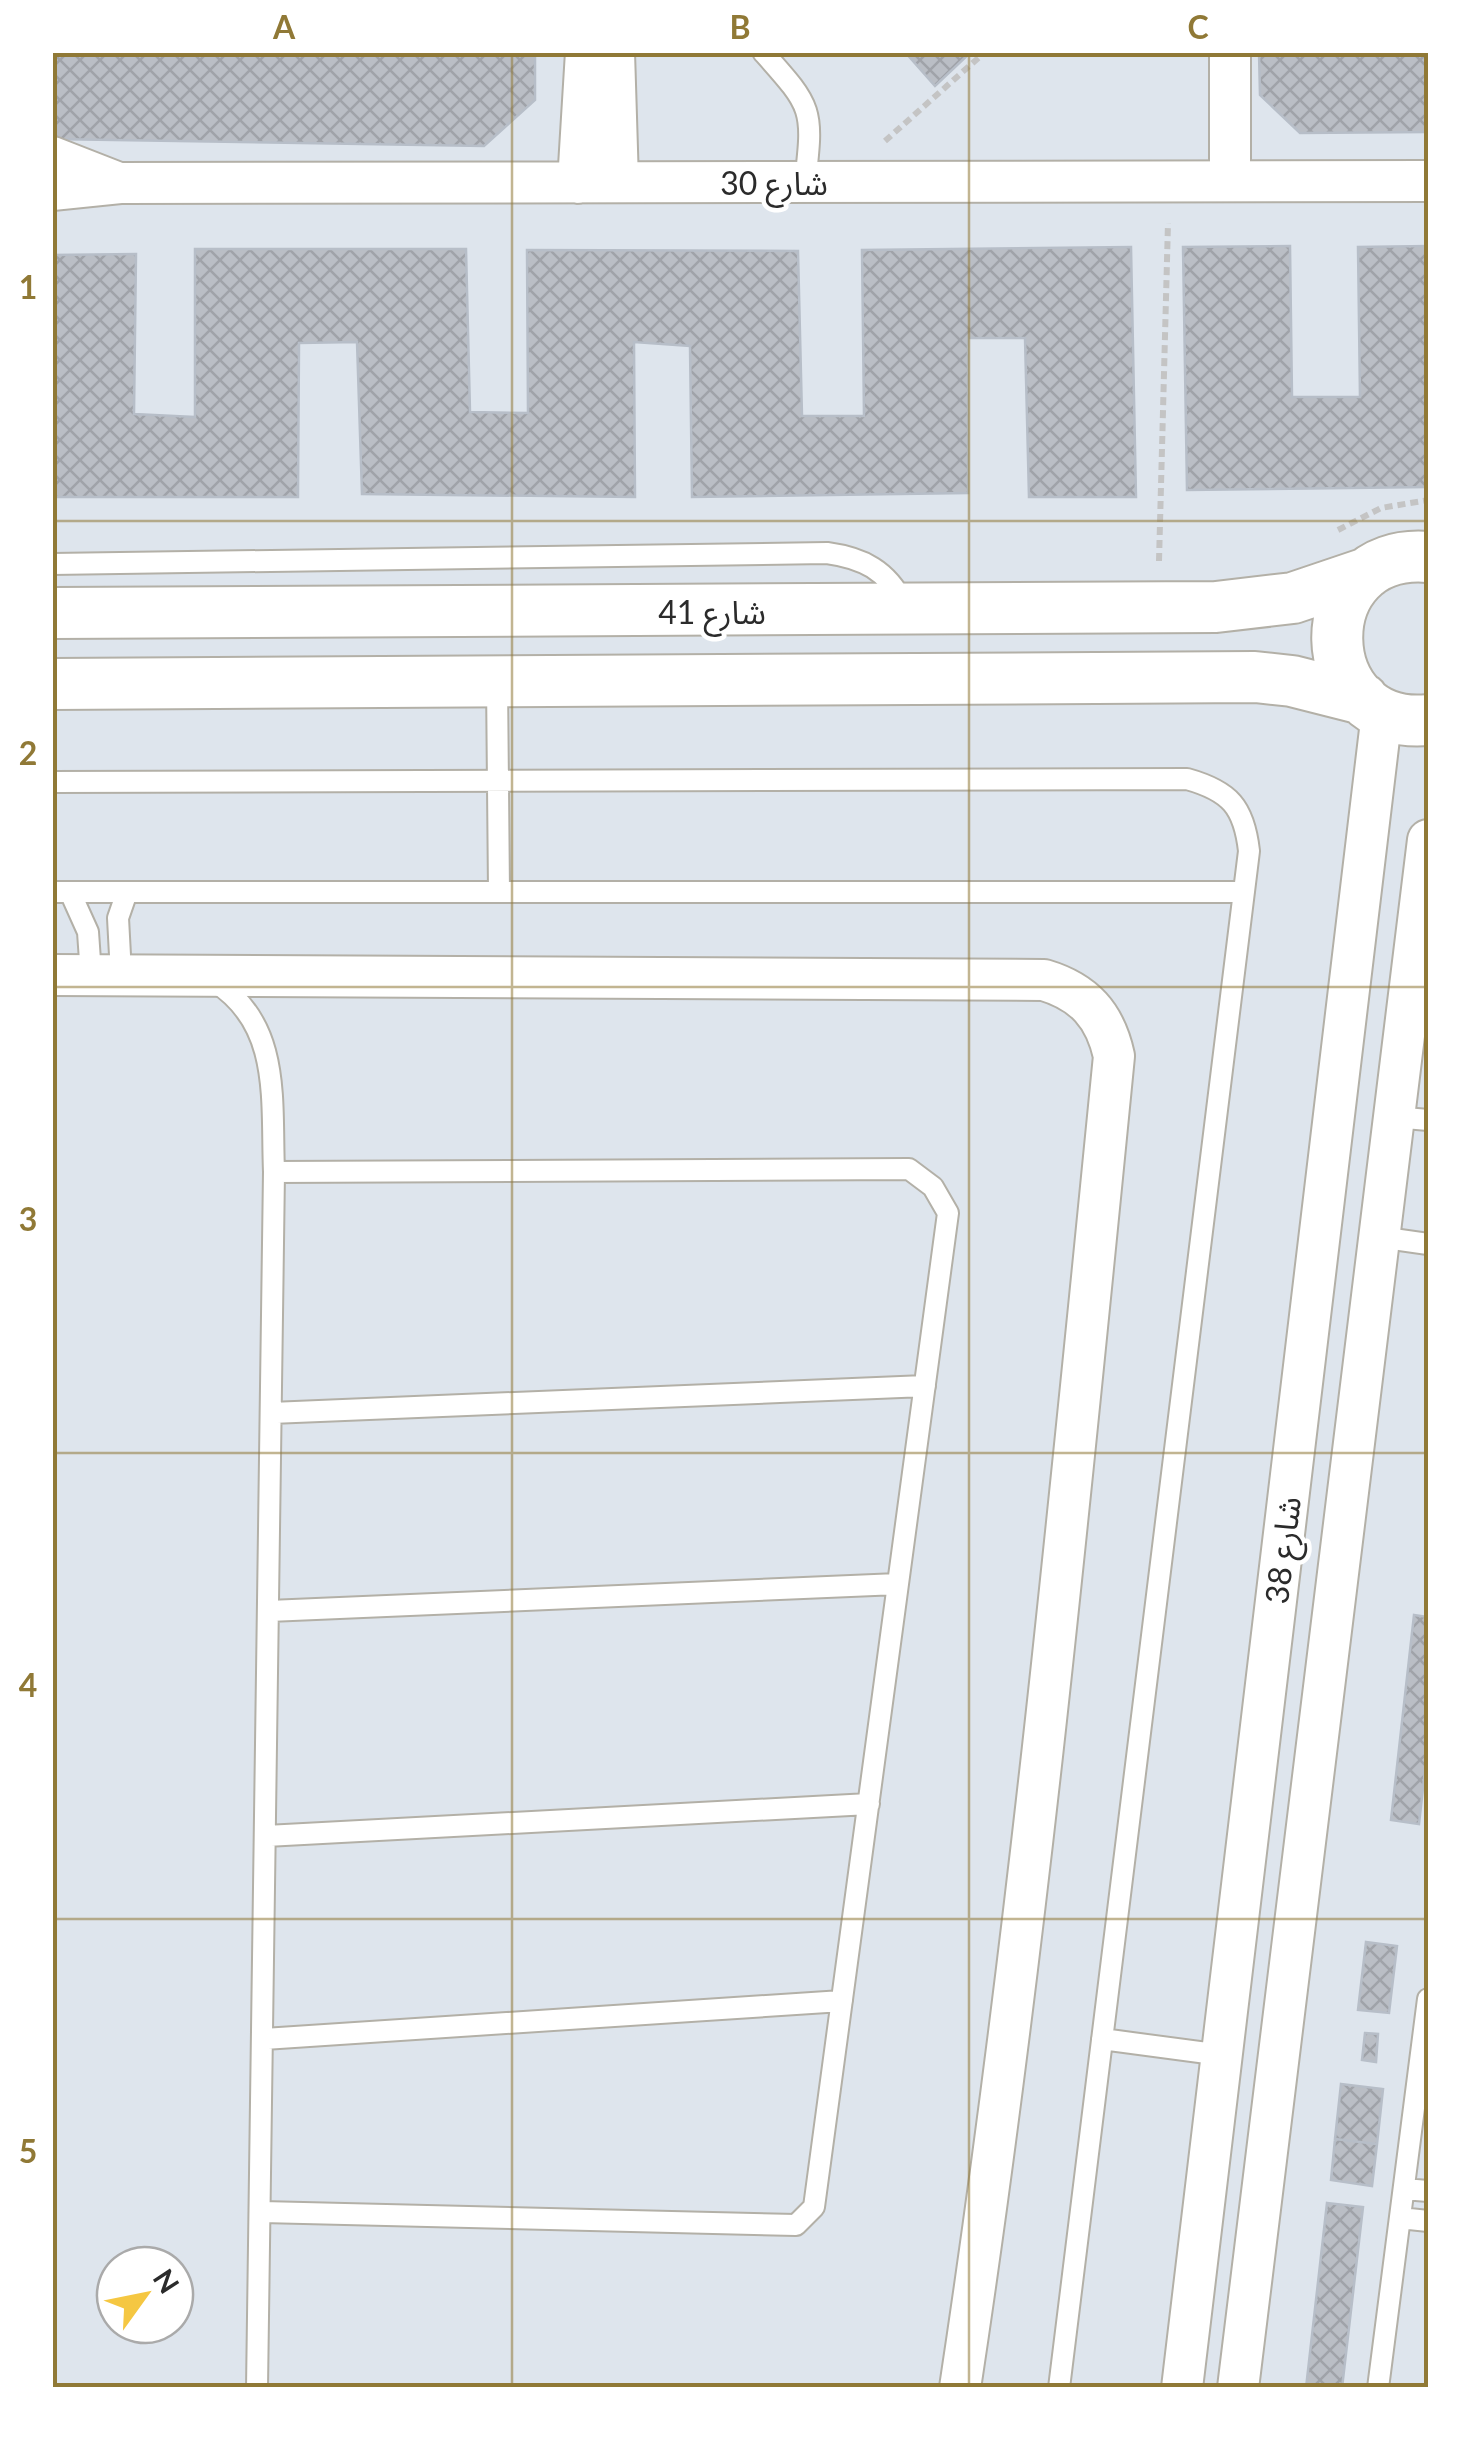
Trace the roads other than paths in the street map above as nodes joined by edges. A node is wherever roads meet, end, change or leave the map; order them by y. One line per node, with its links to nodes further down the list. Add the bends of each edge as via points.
1 (586, 52): 8 (street)
2 (614, 52): 9 (street)
3 (763, 52): 10 (lane, via 804,98)
4 (1230, 52): 6 (street)
5 (52, 157): 11 (street, شارع 30)
6 (1230, 181): 7 (street, شارع 30); 10 (street, شارع 30)
7 (1428, 181)
8 (578, 182): 9 (street, شارع 30); 11 (street, شارع 30)
9 (618, 182): 10 (street, شارع 30)
10 (822, 182)
11 (120, 183): 12 (street, شارع 30)
12 (52, 190)
13 (1428, 557): 15 (street, شارع 41, via 1410,555)
14 (52, 564): 16 (lane, via 827,553 877,568)
15 (1367, 573): 16 (street, شارع 41, via 1254,605); 20 (street, via 1340,612 1338,659 1348,681)
16 (908, 610): 17 (street, شارع 41)
17 (52, 613)
18 (497, 682): 19 (street); 20 (street, via 1255,677 1310,684); 21 (lane)
19 (52, 684)
20 (1391, 711): 45 (street, شارع 38)
21 (498, 781): 22 (lane); 26 (lane); 27 (lane, via 1187,779 1233,802 1246,826)
22 (52, 782)
23 (1428, 840): 30 (street, شارع 38)
24 (61, 892): 25 (lane); 28 (lane, via 88,932)
25 (127, 892): 26 (lane); 28 (lane)
26 (499, 892): 27 (lane)
27 (1244, 892): 43 (lane)
28 (88, 974): 29 (street)
29 (205, 975): 32 (lane, via 233,993 267,1051); 53 (street, via 1044,980 1066,986 1100,1016 1114,1056 1080,1399 995,2158)
30 (1417, 1030): 31 (street, شارع 38)
31 (1411, 1118): 33 (street, شارع 38)
32 (274, 1172): 35 (lane, via 909,1169 933,1187 948,1213); 36 (lane)
33 (1379, 1237): 34 (lane); 56 (street, شارع 38)
34 (1428, 1244)
35 (925, 1386): 36 (lane); 37 (lane)
36 (271, 1413): 38 (lane)
37 (898, 1584): 38 (lane); 39 (lane)
38 (269, 1610): 40 (lane)
39 (869, 1804): 40 (lane); 42 (lane)
40 (266, 1836): 44 (lane)
41 (1428, 1999): 46 (lane)
42 (842, 2001): 44 (lane); 49 (lane, via 814,2207 796,2225)
43 (1102, 2039): 45 (lane); 54 (lane)
44 (264, 2040): 49 (lane)
45 (1222, 2054): 55 (street, شارع 38)
46 (1424, 2077): 47 (lane)
47 (1404, 2189): 48 (lane); 50 (lane)
48 (1428, 2192)
49 (262, 2212): 52 (lane)
50 (1400, 2218): 51 (lane); 57 (lane)
51 (1428, 2221)
52 (257, 2388)
53 (960, 2388)
54 (1059, 2388)
55 (1182, 2388)
56 (1238, 2388)
57 (1378, 2388)

